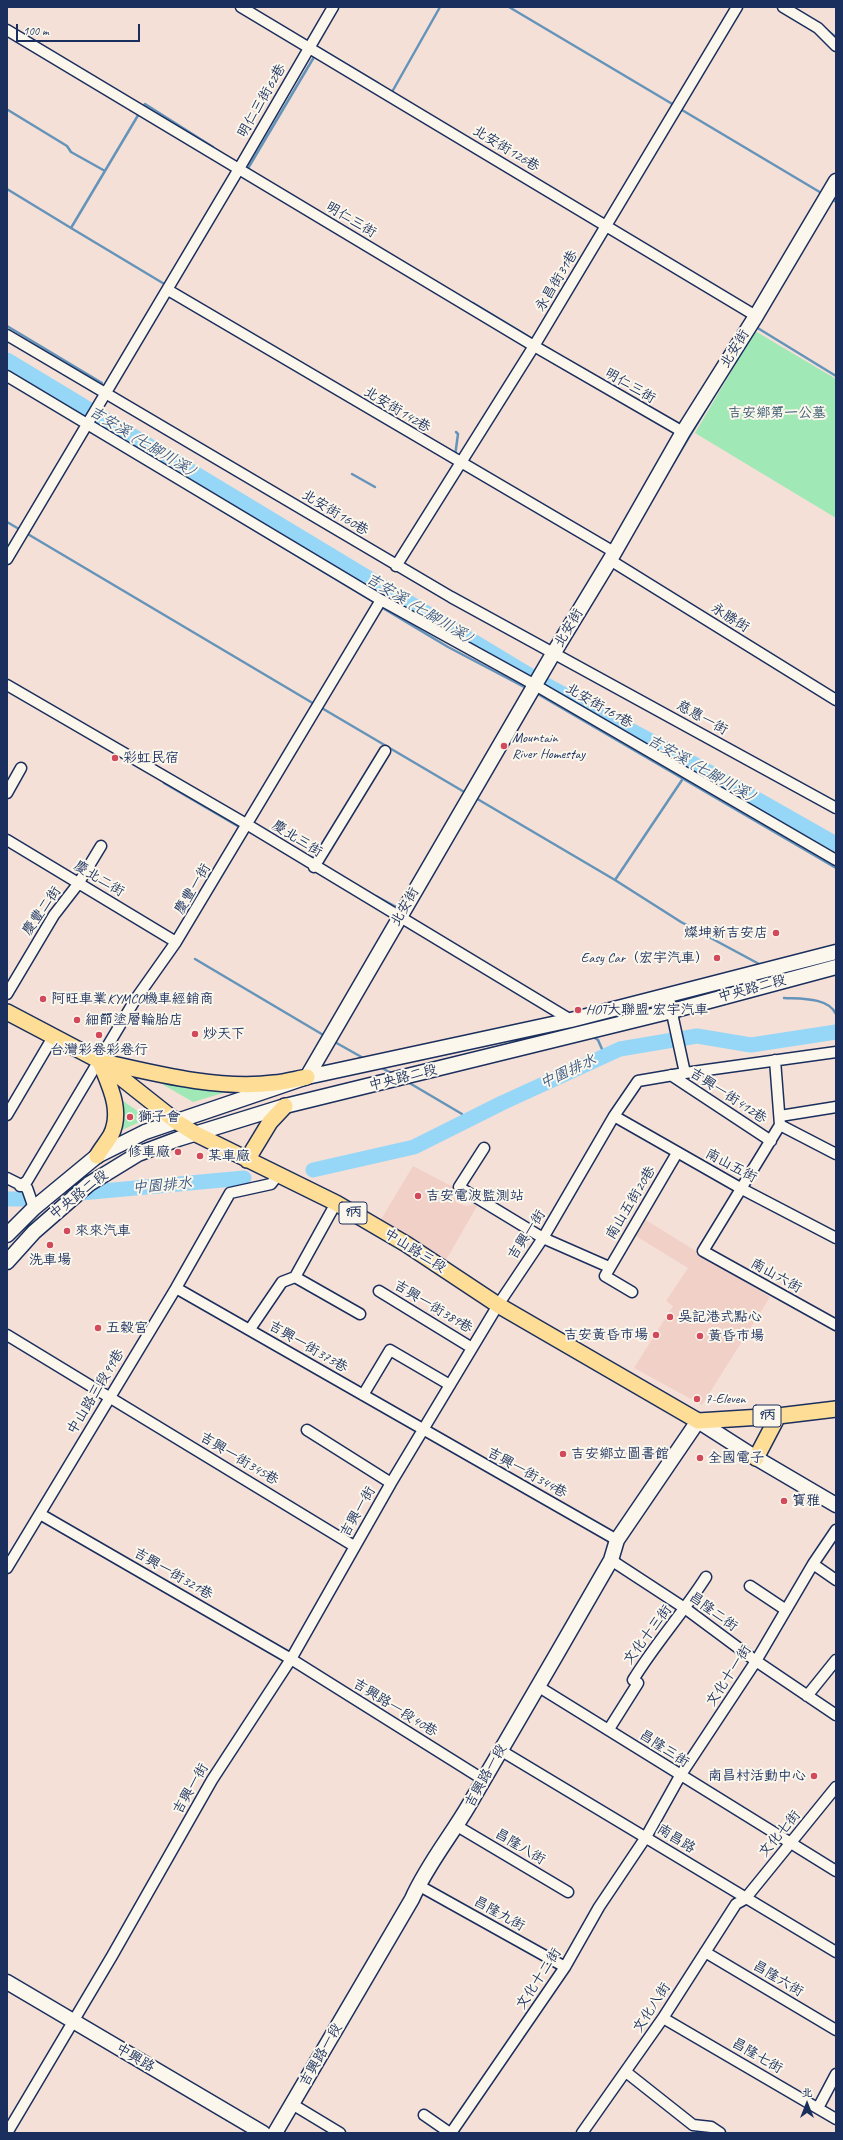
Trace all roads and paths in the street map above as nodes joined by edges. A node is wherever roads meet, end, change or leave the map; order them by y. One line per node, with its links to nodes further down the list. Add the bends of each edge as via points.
1 (241, 7): 7 (street, 北安街126巷)
2 (333, 7): 7 (street, 明仁三街62巷)
3 (737, 7): 10 (street, 永昌街31巷)
4 (783, 7): 6 (street, via 818,28)
5 (7, 30): 8 (street, 明仁三街, via 141,111)
6 (836, 46)
7 (309, 47): 8 (street, 明仁三街62巷); 10 (street, 北安街126巷)
8 (241, 166): 11 (street, 明仁三街62巷); 14 (street, 明仁三街)
9 (836, 181): 12 (street, 北安街)
10 (606, 226): 12 (street, 北安街126巷); 14 (street, 永昌街31巷)
11 (168, 290): 16 (street, 明仁三街62巷); 19 (street, 北安街142巷)
12 (756, 316): 18 (street, 北安街)
13 (7, 335): 16 (street, 北安街160巷)
14 (534, 346): 18 (street, 明仁三街); 19 (street, 永昌街31巷)
15 (7, 376): 17 (street, 北安街161巷)
16 (104, 393): 17 (street, 明仁三街62巷); 22 (street, 北安街160巷)
17 (87, 424): 21 (street, 明仁三街62巷); 23 (street, 北安街161巷)
18 (683, 432): 20 (street, 北安街)
19 (461, 464): 20 (street, 北安街142巷); 22 (street, 永昌街31巷)
20 (612, 556): 24 (street, 北安街); 27 (street, 永勝街)
21 (7, 559)
22 (396, 566): 24 (street, 北安街160巷)
23 (381, 600): 25 (street, 北安街161巷); 32 (street, 慶豐一街)
24 (552, 656): 25 (street, 北安街); 31 (street, 慈惠一街)
25 (538, 681): 35 (street, 北安街161巷); 38 (street, 北安街)
26 (7, 685): 32 (street, 慶北三街)
27 (836, 700)
28 (385, 751): 36 (street)
29 (21, 768): 30 (street)
30 (7, 794)
31 (836, 808)
32 (248, 825): 36 (street, 慶北三街); 39 (street, 慶豐一街)
33 (7, 840): 37 (street, 慶北二街)
34 (101, 846): 37 (street, 慶豐二街)
35 (836, 860)
36 (314, 867): 38 (street, 慶北三街)
37 (78, 884): 39 (street, 慶北二街); 42 (street, 慶豐二街, via 54,915)
38 (400, 916): 46 (street, 慶北三街); 53 (street, 北安街)
39 (176, 942): 50 (street, 慶豐一街, via 135,1000)
40 (836, 952): 43 (street, 中央路二段)
41 (836, 967): 44 (street, 中央路二段)
42 (7, 994)
43 (668, 995): 44 (street); 46 (street, 中央路二段)
44 (672, 1011): 51 (street); 54 (street, 中央路二段)
45 (7, 1012): 47 (main road, 中山路三段 / 9丙)
46 (571, 1020): 53 (street, 中央路二段)
47 (53, 1037): 50 (main road, 中山路三段 / 9丙); 56 (street)
48 (836, 1052): 49 (street, 吉興一街)
49 (775, 1060): 51 (street, 吉興一街); 58 (street)
50 (100, 1061): 53 (main road, via 174,1077 242,1084 273,1084); 59 (main road, 中山路三段 / 9丙); 65 (main road, via 112,1089 116,1118 111,1135); 69 (street, 慶豐一街, via 27,1181)
51 (684, 1071): 52 (street, 吉興一街)
52 (671, 1075): 57 (street, 吉興一街, via 638,1081); 61 (street, 吉興一街412巷)
53 (307, 1077): 59 (street, 中央路二段)
54 (285, 1106): 60 (street, 中央路二段); 66 (main road, via 270,1122)
55 (836, 1107): 58 (street)
56 (7, 1115)
57 (614, 1116): 63 (street, 南山五街); 74 (street, 吉興一街)
58 (780, 1120): 61 (street); 64 (street)
59 (177, 1122): 60 (main road, 中山路三段 / 9丙); 65 (street, 中央路二段, via 145,1132)
60 (196, 1134): 66 (main road, 中山路三段 / 9丙); 76 (street, 中央路二段, via 138,1154 89,1184 34,1232)
61 (771, 1141): 70 (street)
62 (484, 1148): 74 (street, via 459,1187)
63 (677, 1153): 70 (street, 南山五街); 77 (street, 南山五街20巷)
64 (836, 1154)
65 (97, 1156): 72 (street, 中央路二段)
66 (247, 1160): 67 (main road, 中山路三段 / 9丙)
67 (278, 1175): 71 (main road, 中山路三段 / 9丙); 79 (street, 中山路三段99巷, via 271,1184 230,1193)
68 (7, 1178): 69 (street)
69 (20, 1186): 72 (street, via 27,1188)
70 (742, 1188): 75 (street, 南山五街); 84 (street, 南山六街, via 716,1226 703,1251)
71 (336, 1204): 78 (street); 82 (main road, 中山路三段 / 9丙, via 406,1244)
72 (34, 1208): 73 (street, 中央路二段)
73 (7, 1235)
74 (543, 1238): 77 (street); 82 (street, 吉興一街)
75 (836, 1238)
76 (7, 1262)
77 (609, 1267): 81 (street, via 605,1276)
78 (295, 1277): 83 (street); 85 (street, via 282,1282)
79 (176, 1288): 85 (street, 吉興一街373巷); 90 (street, 中山路三段99巷)
80 (379, 1291): 87 (street, 吉興一街389巷)
81 (632, 1292)
82 (498, 1305): 87 (street, 吉興一街); 93 (main road, 中山路三段 / 9丙)
83 (360, 1314)
84 (836, 1325)
85 (250, 1329): 89 (street, 吉興一街373巷)
86 (7, 1334): 90 (street, 吉興一街345巷)
87 (472, 1348): 88 (street, 吉興一街)
88 (450, 1385): 89 (street, via 390,1350); 95 (street, 吉興一街)
89 (363, 1395): 95 (street, 吉興一街373巷)
90 (109, 1397): 99 (street, 中山路三段99巷); 102 (street, 吉興一街345巷)
91 (836, 1409): 92 (main road, 9丙)
92 (778, 1416): 93 (main road, 9丙); 96 (main road)
93 (698, 1421): 96 (street); 101 (street, 吉興路一段)
94 (307, 1430): 97 (street)
95 (424, 1431): 97 (street, 吉興一街); 101 (street, 吉興一街344巷)
96 (756, 1458): 98 (street)
97 (390, 1483): 102 (street, 吉興一街)
98 (836, 1505)
99 (40, 1514): 105 (street, 中山路三段99巷); 111 (street, 吉興一街321巷)
100 (836, 1530): 104 (street, 文化十一街)
101 (617, 1540): 103 (street, 吉興路一段)
102 (354, 1546): 111 (street, 吉興一街)
103 (611, 1560): 109 (street, 昌隆二街); 114 (street, 吉興路一段)
104 (813, 1564): 107 (street); 110 (street, 文化十一街)
105 (7, 1568)
106 (706, 1578): 109 (street, 文化十三街)
107 (836, 1580)
108 (750, 1586): 110 (street)
109 (686, 1609): 113 (street, 昌隆二街); 117 (street, 文化十三街, via 642,1665 633,1680 638,1683)
110 (786, 1610): 113 (street, 文化十一街)
111 (291, 1659): 120 (street, 吉興路一段40巷); 134 (street, 吉興一街, via 212,1780)
112 (836, 1660): 115 (street)
113 (756, 1661): 115 (street, 昌隆二街); 119 (street, 文化十一街)
114 (539, 1687): 117 (street, 昌隆三街); 118 (street, 吉興路一段)
115 (807, 1696): 116 (street, 昌隆二街)
116 (836, 1715)
117 (609, 1729): 119 (street, 昌隆三街)
118 (500, 1750): 120 (street, 吉興路一段); 123 (street, 南昌路)
119 (680, 1776): 123 (street, 文化十一街); 124 (street, 昌隆三街)
120 (484, 1780): 122 (street, 吉興路一段)
121 (834, 1792): 124 (street, 文化七街)
122 (457, 1826): 126 (street, 吉興路一段); 127 (street, 昌隆八街)
123 (646, 1837): 128 (street, 南昌路); 131 (street, 文化十二街, via 599,1907)
124 (791, 1844): 125 (street, 昌隆三街); 128 (street, 文化七街)
125 (836, 1872)
126 (418, 1885): 131 (street, 昌隆九街); 138 (street, 吉興路一段)
127 (568, 1892)
128 (745, 1899): 129 (street, 文化八街, via 736,1904); 130 (street, 南昌路)
129 (705, 1952): 133 (street, 文化八街); 135 (street, 昌隆六街)
130 (836, 1952)
131 (565, 1967): 146 (street, 文化十二街)
132 (7, 1982): 134 (street, 中興路)
133 (663, 2018): 136 (street, 文化八街); 139 (street, 昌隆七街)
134 (73, 2022): 142 (street, 吉興一街); 143 (street, 中興路)
135 (836, 2030)
136 (626, 2072): 147 (street, 文化八街); 148 (street, via 693,2125 710,2127)
137 (836, 2074): 139 (street)
138 (292, 2104): 144 (street, 吉興路一段); 145 (street)
139 (818, 2108): 141 (street, 昌隆七街)
140 (424, 2115): 146 (street)
141 (836, 2119)
142 (7, 2133)
143 (263, 2133)
144 (275, 2133)
145 (340, 2133)
146 (450, 2133)
147 (582, 2133)
148 (720, 2133)

